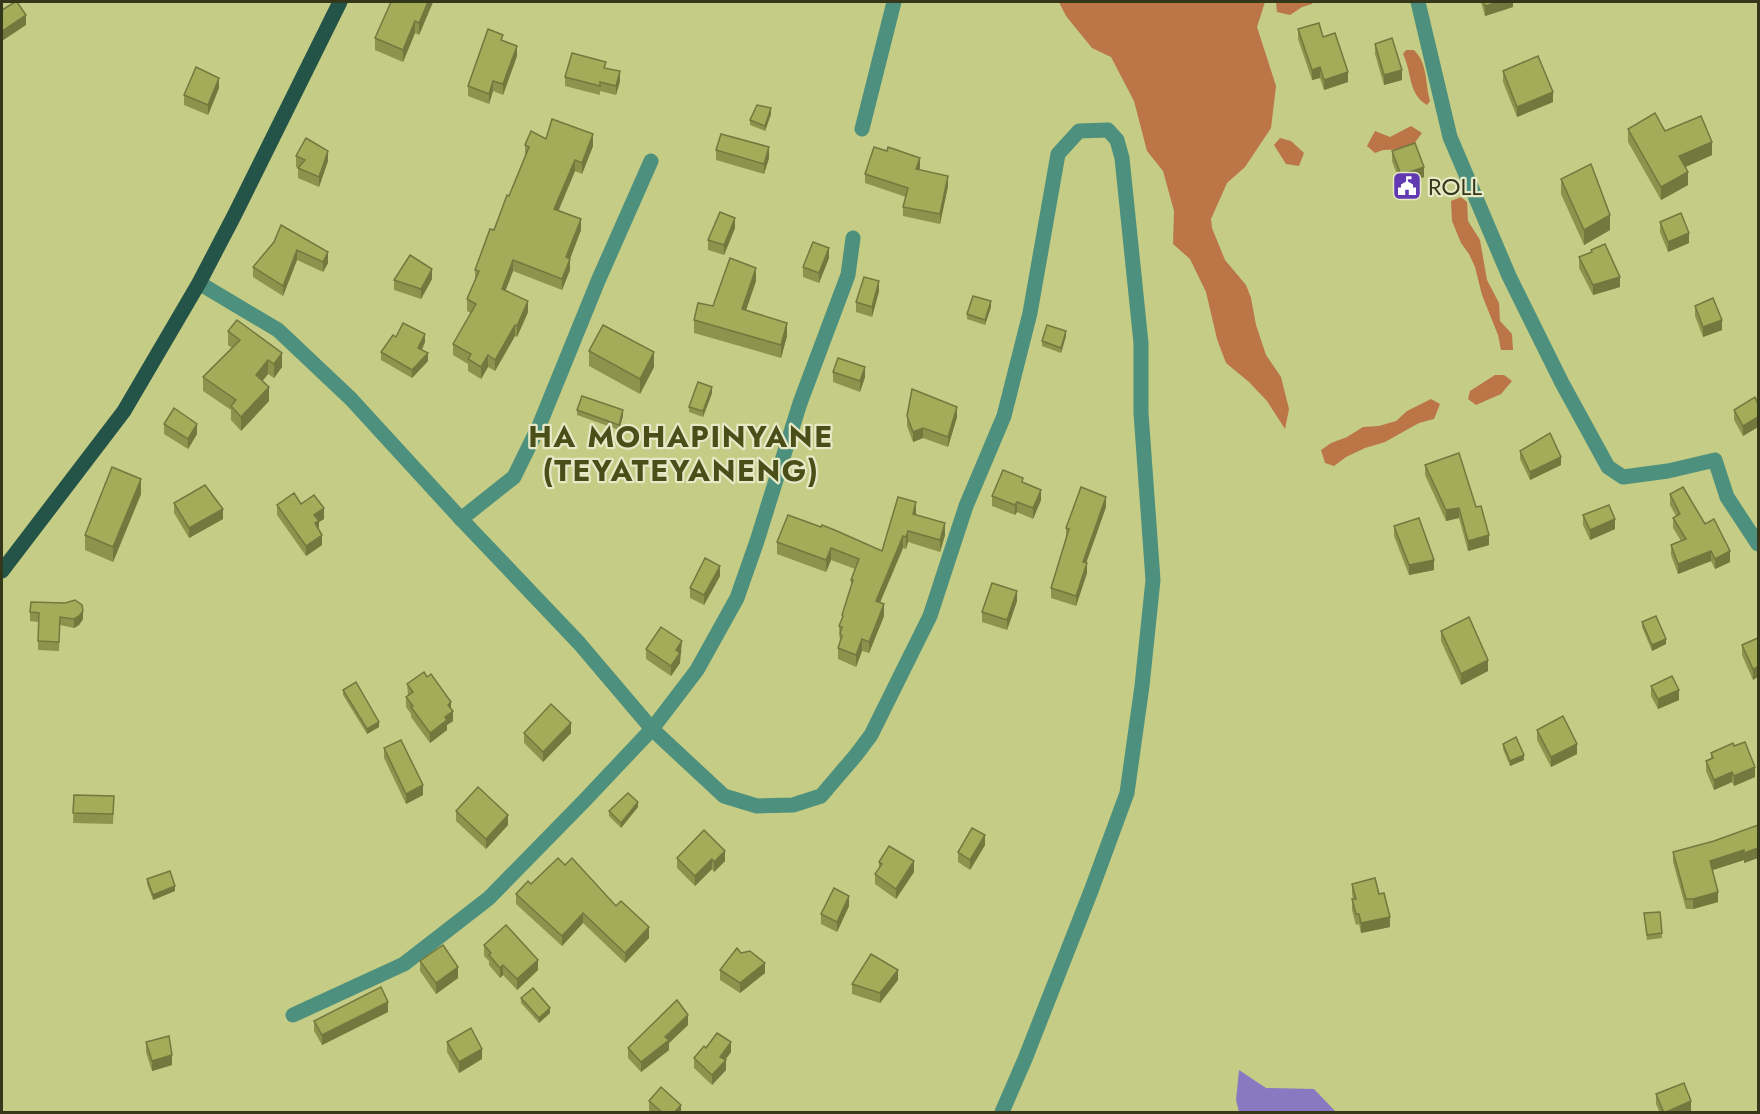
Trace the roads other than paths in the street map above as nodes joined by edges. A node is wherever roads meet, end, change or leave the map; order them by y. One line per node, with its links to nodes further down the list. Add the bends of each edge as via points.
1 (340, 2): 7 (main road)
2 (894, 2): 4 (street)
3 (1418, 2): 9 (street, via 1450,137 1509,276 1608,467 1623,477 1715,460 1727,497)
4 (862, 129)
5 (651, 160): 8 (street, via 540,426 514,477)
6 (853, 238): 11 (street, via 848,275 800,403 737,598 697,670)
7 (199, 283): 8 (street, via 278,330 351,399); 10 (main road, via 124,411)
8 (461, 519): 11 (street, via 579,643)
9 (1758, 544)
10 (2, 571)
11 (652, 729): 12 (street, via 489,898 404,964); 13 (street, via 724,796 757,806 793,805 821,796 856,756 871,735 930,616 966,506 1004,416 1030,313 1058,154 1079,131 1108,130 1117,140 1122,158 1141,343 1141,413 1153,580 1142,686 1126,793)
12 (293, 1015)
13 (1002, 1113)

